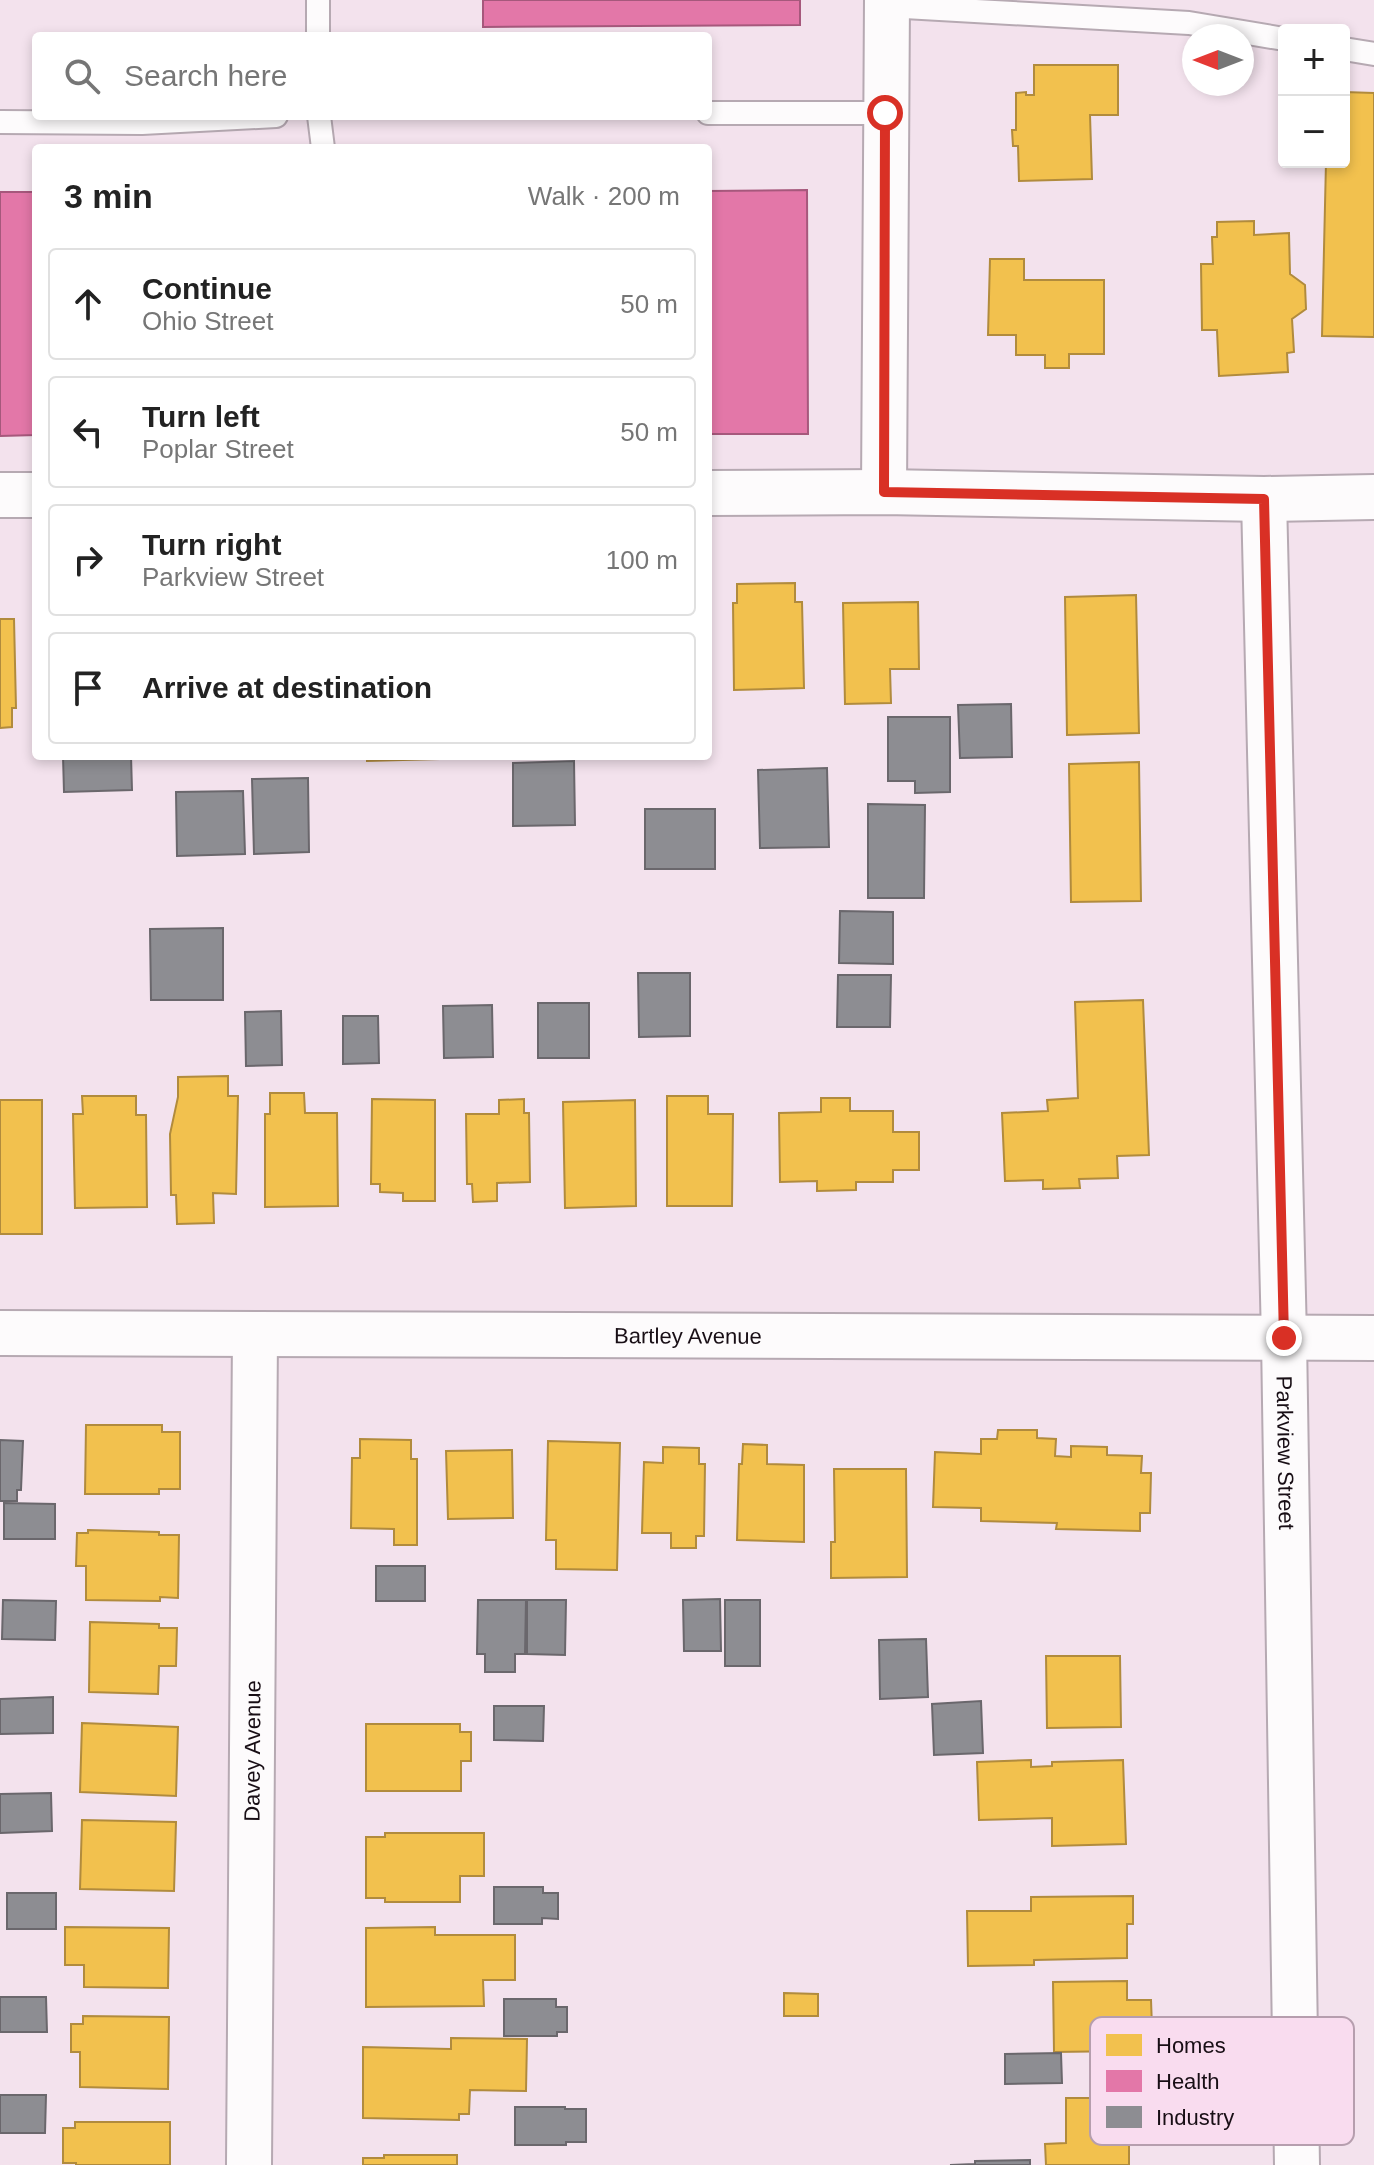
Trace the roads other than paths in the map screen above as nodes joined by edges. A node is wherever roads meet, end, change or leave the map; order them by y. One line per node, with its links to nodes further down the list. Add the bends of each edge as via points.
1 (318, 0): 3 (lane)
2 (887, 3): 4 (lane, via 1189,23); 8 (street)
3 (318, 32)
4 (1278, 38)
5 (1350, 50): 6 (lane)
6 (1374, 54)
7 (712, 113): 8 (lane)
8 (885, 113): 13 (street)
9 (199, 120): 11 (lane)
10 (320, 120): 12 (lane)
11 (0, 122)
12 (322, 144)
13 (884, 492): 14 (street); 18 (street)
14 (712, 493)
15 (0, 495): 16 (street)
16 (32, 495)
17 (1374, 497): 18 (street)
18 (1264, 499): 21 (street, Parkview Street)
19 (0, 1333): 20 (street, Bartley Avenue)
20 (255, 1335): 21 (street, Bartley Avenue); 25 (street, Davey Avenue)
21 (1284, 1338): 22 (street, Bartley Avenue); 23 (street, Parkview Street)
22 (1374, 1338)
23 (1295, 2017)
24 (1297, 2145): 26 (street, Parkview Street)
25 (249, 2165)
26 (1297, 2165)

